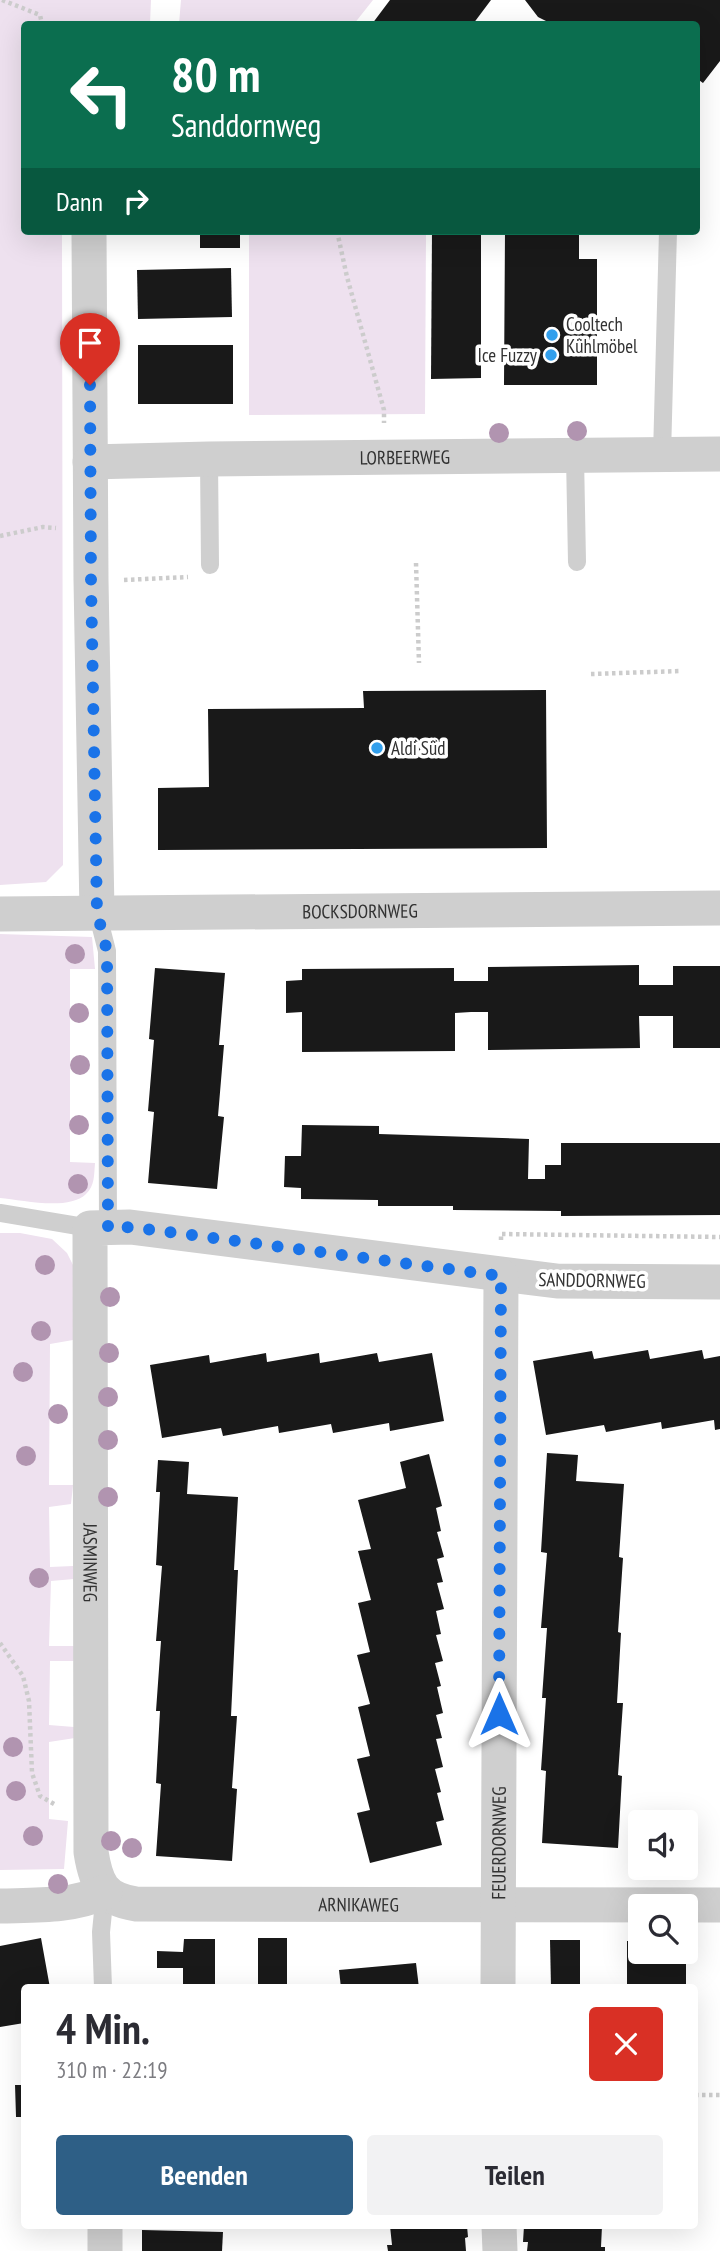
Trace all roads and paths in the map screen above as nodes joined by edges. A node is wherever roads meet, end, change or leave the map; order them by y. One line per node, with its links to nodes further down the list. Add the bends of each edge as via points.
1 (2, 0): 2 (path, via 40,15)
2 (41, 21)
3 (89, 235): 11 (street)
4 (338, 235): 6 (path)
5 (668, 235): 8 (lane)
6 (384, 410)
7 (720, 454): 8 (street, LORBEERWEG)
8 (663, 455): 9 (street, LORBEERWEG)
9 (575, 456): 10 (street, LORBEERWEG); 14 (lane)
10 (209, 459): 11 (street, LORBEERWEG); 16 (lane)
11 (90, 462): 12 (street)
12 (92, 533): 13 (path, via 43,527); 17 (street)
13 (0, 536)
14 (577, 562)
15 (416, 563): 18 (path)
16 (210, 565): 17 (path, via 186,579)
17 (91, 580): 22 (street)
18 (419, 663)
19 (681, 671): 20 (path)
20 (591, 674)
21 (720, 908): 22 (street, BOCKSDORNWEG)
22 (97, 912): 23 (street, BOCKSDORNWEG); 25 (lane, via 107,951)
23 (0, 914)
24 (0, 1213): 25 (lane)
25 (99, 1228): 27 (street, SANDDORNWEG, via 131,1227); 30 (street, JASMINWEG)
26 (720, 1237): 27 (path, via 501,1234)
27 (501, 1276): 28 (street, SANDDORNWEG); 32 (street, FEUERDORNWEG)
28 (720, 1282)
29 (0, 1643): 30 (path, via 23,1676 33,1773 40,1796 57,1805)
30 (92, 1801): 31 (street, JASMINWEG, via 91,1852 95,1875)
31 (105, 1892): 32 (street, ARNIKAWEG, via 120,1902 136,1904); 34 (street, via 64,1904); 35 (lane)
32 (498, 1905): 33 (street, ARNIKAWEG); 36 (street, FEUERDORNWEG)
33 (720, 1905)
34 (0, 1906)
35 (103, 1984)
36 (498, 1984)
37 (698, 2095): 38 (path)
38 (720, 2095)
39 (105, 2229): 41 (street)
40 (499, 2229): 42 (street)
41 (105, 2251)
42 (500, 2251)

